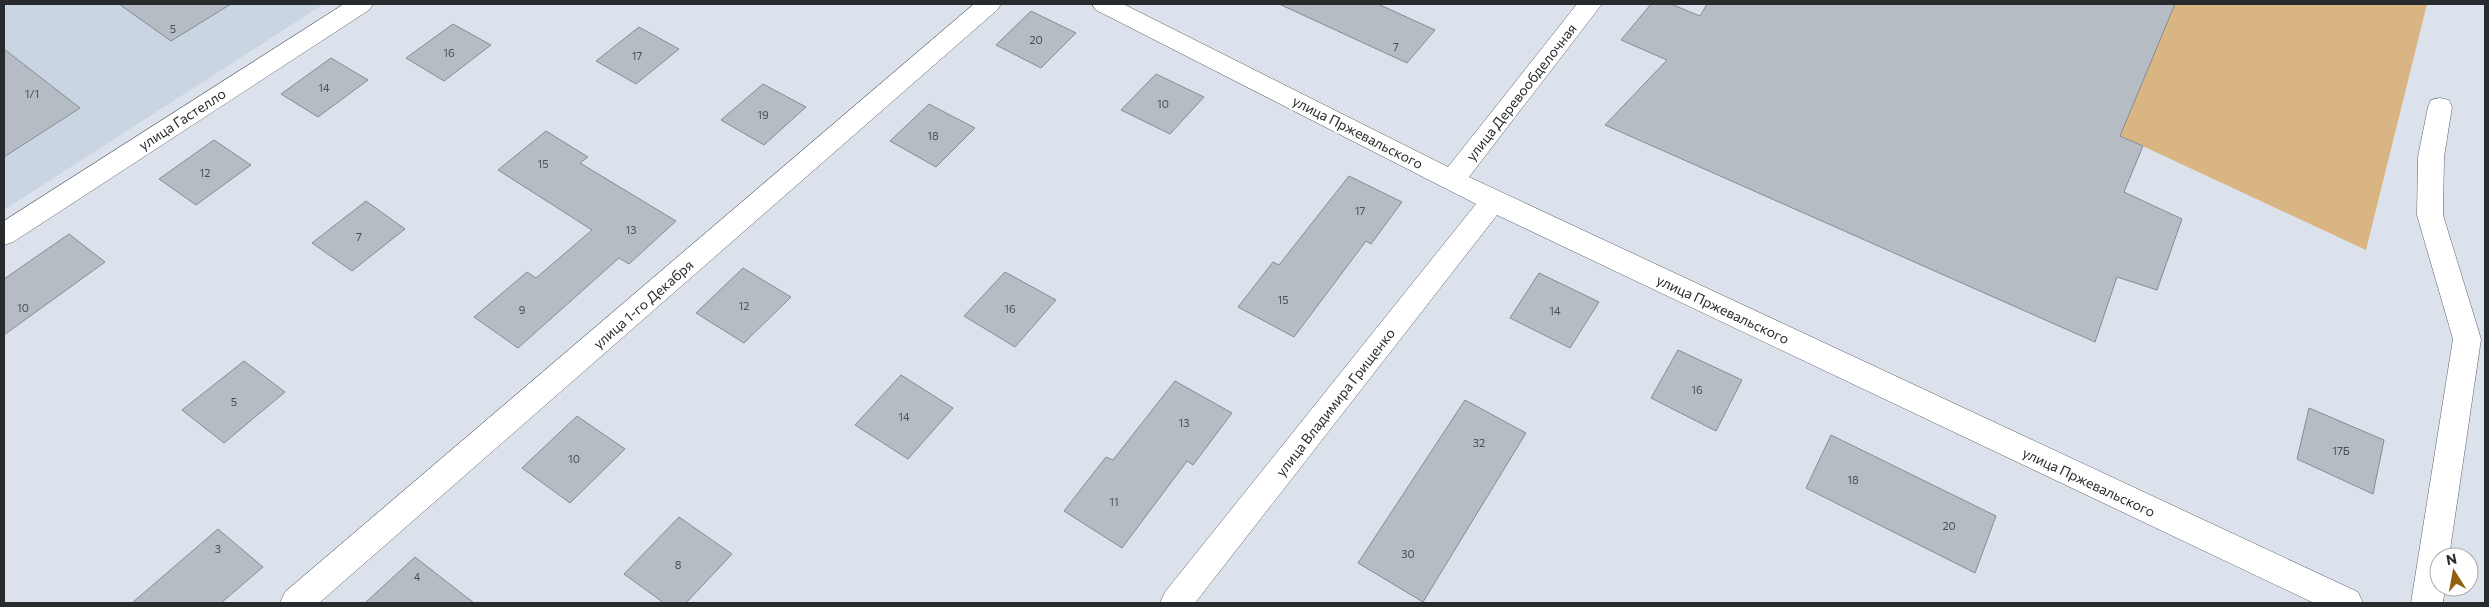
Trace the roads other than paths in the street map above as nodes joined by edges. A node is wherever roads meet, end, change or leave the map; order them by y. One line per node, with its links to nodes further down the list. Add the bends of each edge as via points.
1 (361, 4): 8 (street, улица Гастелло)
2 (989, 4): 9 (street, улица 1-го Декабря)
3 (1104, 4): 6 (street, улица Пржевальского)
4 (1590, 4): 6 (street, улица Деревообделочная)
5 (2440, 107): 12 (street, via 2431,157 2430,215 2467,339)
6 (1452, 180): 7 (street, улица Пржевальского)
7 (1493, 201): 10 (street, улица Владимира Грищенко); 11 (street, улица Пржевальского)
8 (4, 234)
9 (296, 603)
10 (1176, 603)
11 (2346, 603)
12 (2427, 603)

